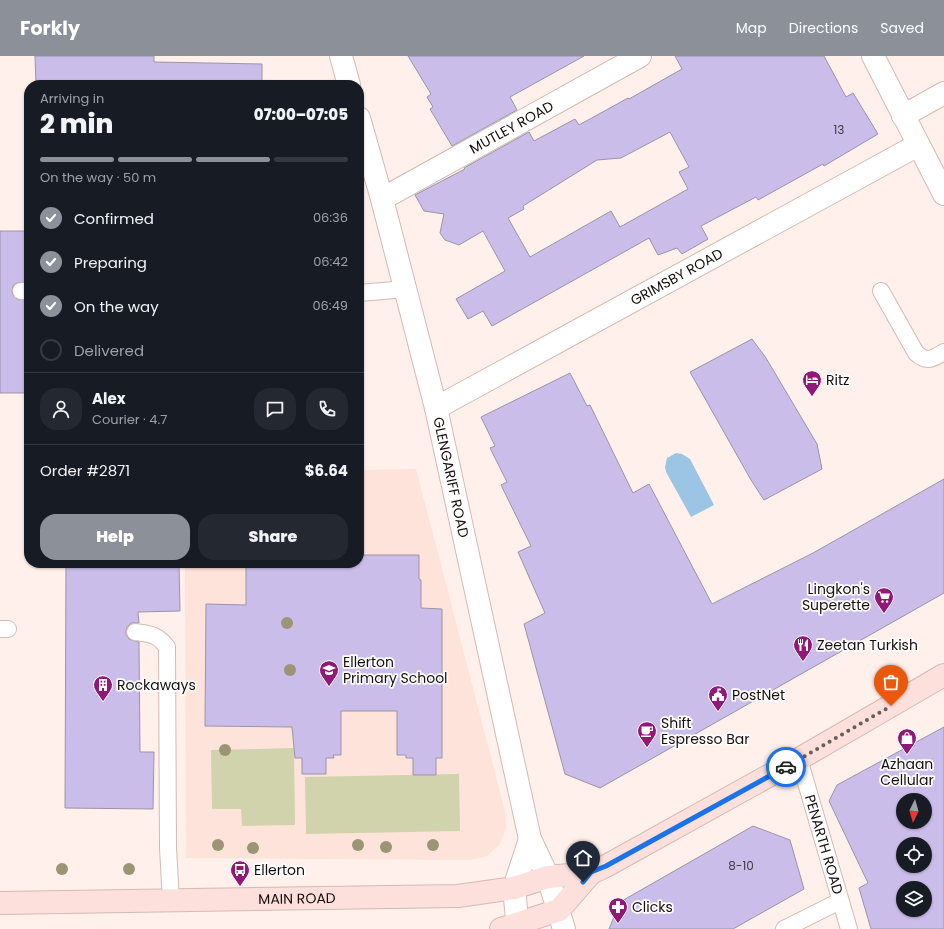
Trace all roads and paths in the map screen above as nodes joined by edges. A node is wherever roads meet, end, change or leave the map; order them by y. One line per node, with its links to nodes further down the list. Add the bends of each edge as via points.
1 (341, 56): 4 (street)
2 (640, 56): 10 (street, MUTLEY ROAD)
3 (873, 56): 6 (street)
4 (348, 80)
5 (944, 93): 6 (street)
6 (903, 116): 8 (street)
7 (364, 136): 10 (street, GLENGARIFF ROAD)
8 (918, 145): 9 (street); 15 (street, GRIMSBY ROAD)
9 (944, 194)
10 (382, 199): 11 (street, GLENGARIFF ROAD)
11 (406, 290): 13 (lane); 15 (street, GLENGARIFF ROAD)
12 (881, 291): 14 (lane, via 921,358 927,360)
13 (364, 293)
14 (944, 352)
15 (436, 408): 19 (street, GLENGARIFF ROAD)
16 (135, 632): 23 (lane, via 154,635 167,647 168,848)
17 (944, 675): 18 (main road, MAIN ROAD)
18 (799, 759): 20 (main road, MAIN ROAD); 24 (lane, PENARTH ROAD)
19 (530, 839): 21 (street, GLENGARIFF ROAD); 22 (street)
20 (591, 872): 21 (main road, MAIN ROAD); 26 (main road, MAIN ROAD)
21 (548, 877): 22 (main road, MAIN ROAD); 26 (street, GLENGARIFF ROAD)
22 (514, 888): 23 (main road, MAIN ROAD, via 458,896); 27 (street)
23 (171, 900): 25 (main road, MAIN ROAD)
24 (840, 901): 28 (lane); 29 (lane, PENARTH ROAD)
25 (0, 903)
26 (561, 919): 27 (main road)
27 (512, 927)
28 (784, 929)
29 (849, 929)

